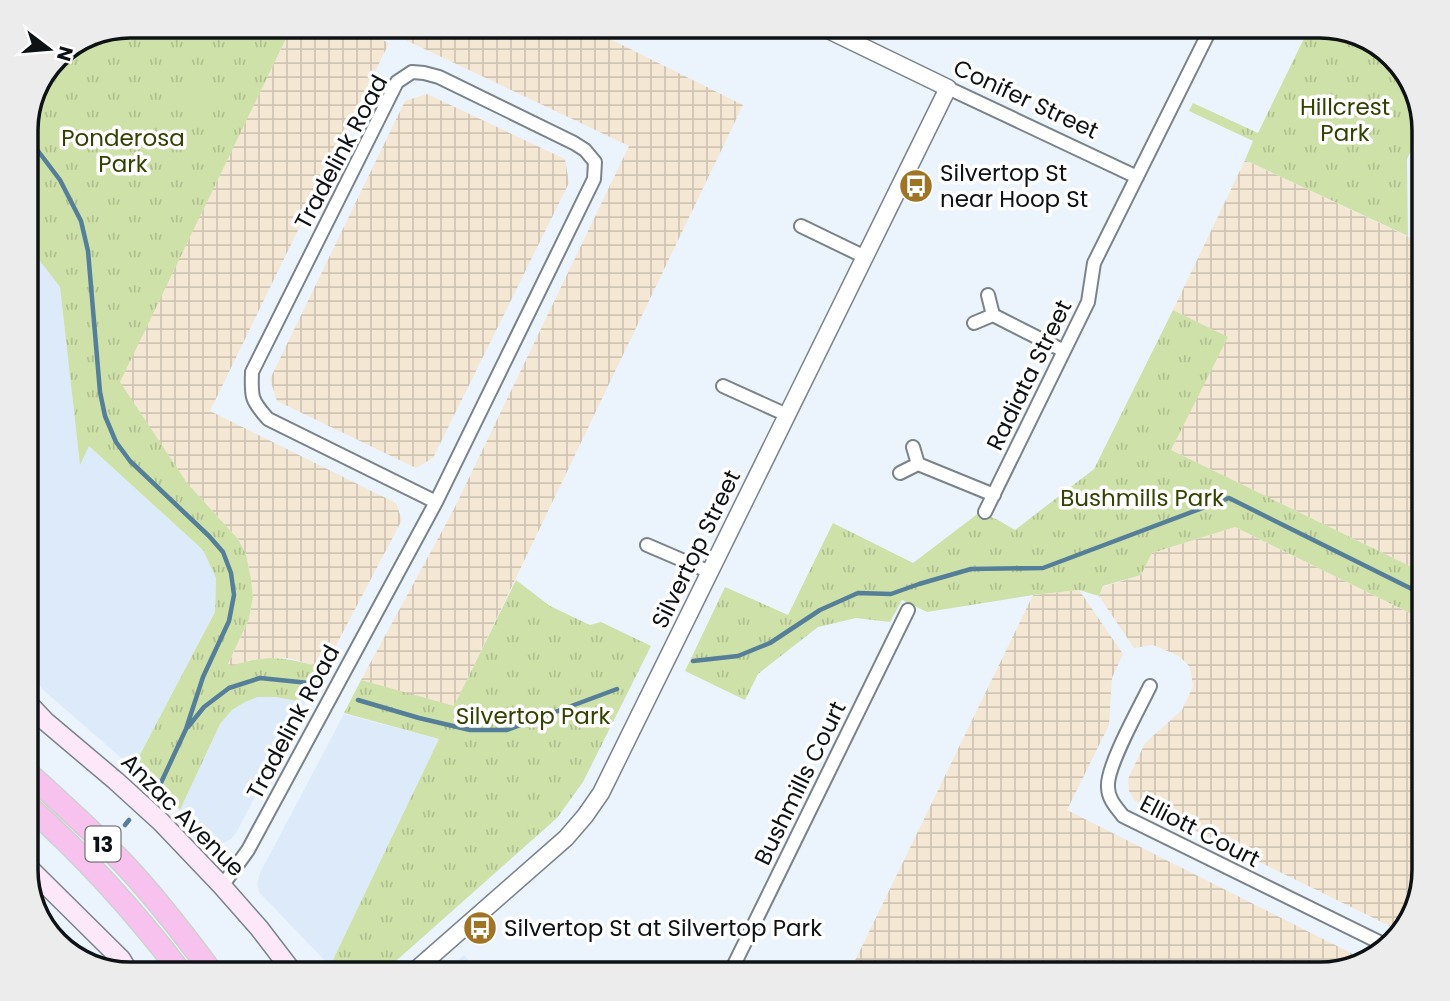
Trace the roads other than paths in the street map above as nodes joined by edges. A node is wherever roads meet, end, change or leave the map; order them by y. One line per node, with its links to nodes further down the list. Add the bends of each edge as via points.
1 (847, 39): 3 (street, Conifer Street)
2 (1206, 39): 4 (street, Radiata Street)
3 (948, 88): 4 (street, Conifer Street); 6 (street, Silvertop Street)
4 (1137, 177): 10 (street, Radiata Street, via 1094,263 1088,302)
5 (801, 226): 6 (street)
6 (865, 257): 12 (street, Silvertop Street)
7 (988, 295): 8 (street)
8 (993, 315): 9 (street); 10 (street)
9 (974, 323)
10 (1064, 351): 16 (street, Radiata Street)
11 (723, 386): 12 (street)
12 (787, 415): 20 (street, Silvertop Street)
13 (913, 447): 14 (street)
14 (918, 464): 15 (street); 16 (street)
15 (900, 473)
16 (994, 495): 18 (street, Radiata Street)
17 (436, 502): 17 (street, Tradelink Road, via 268,419 251,394 252,372 397,82 412,72 439,77 574,143 595,162 594,179); 27 (street, Tradelink Road, via 248,850)
18 (985, 512)
19 (647, 545): 20 (street)
20 (710, 572): 33 (street, Silvertop Street, via 601,793 585,816)
21 (908, 610): 34 (street, Bushmills Court)
22 (1150, 686): 28 (street, Elliott Court, via 1111,768 1108,787 1123,816)
23 (39, 715): 27 (main road, Anzac Avenue, via 161,822)
24 (39, 783): 31 (highway, 13, via 125,866)
25 (39, 816): 30 (highway, 13, via 86,859)
26 (39, 878): 29 (main road)
27 (222, 886): 32 (main road, Anzac Avenue)
28 (1378, 941)
29 (121, 962)
30 (173, 962)
31 (204, 962)
32 (285, 962)
33 (425, 962)
34 (735, 962)

